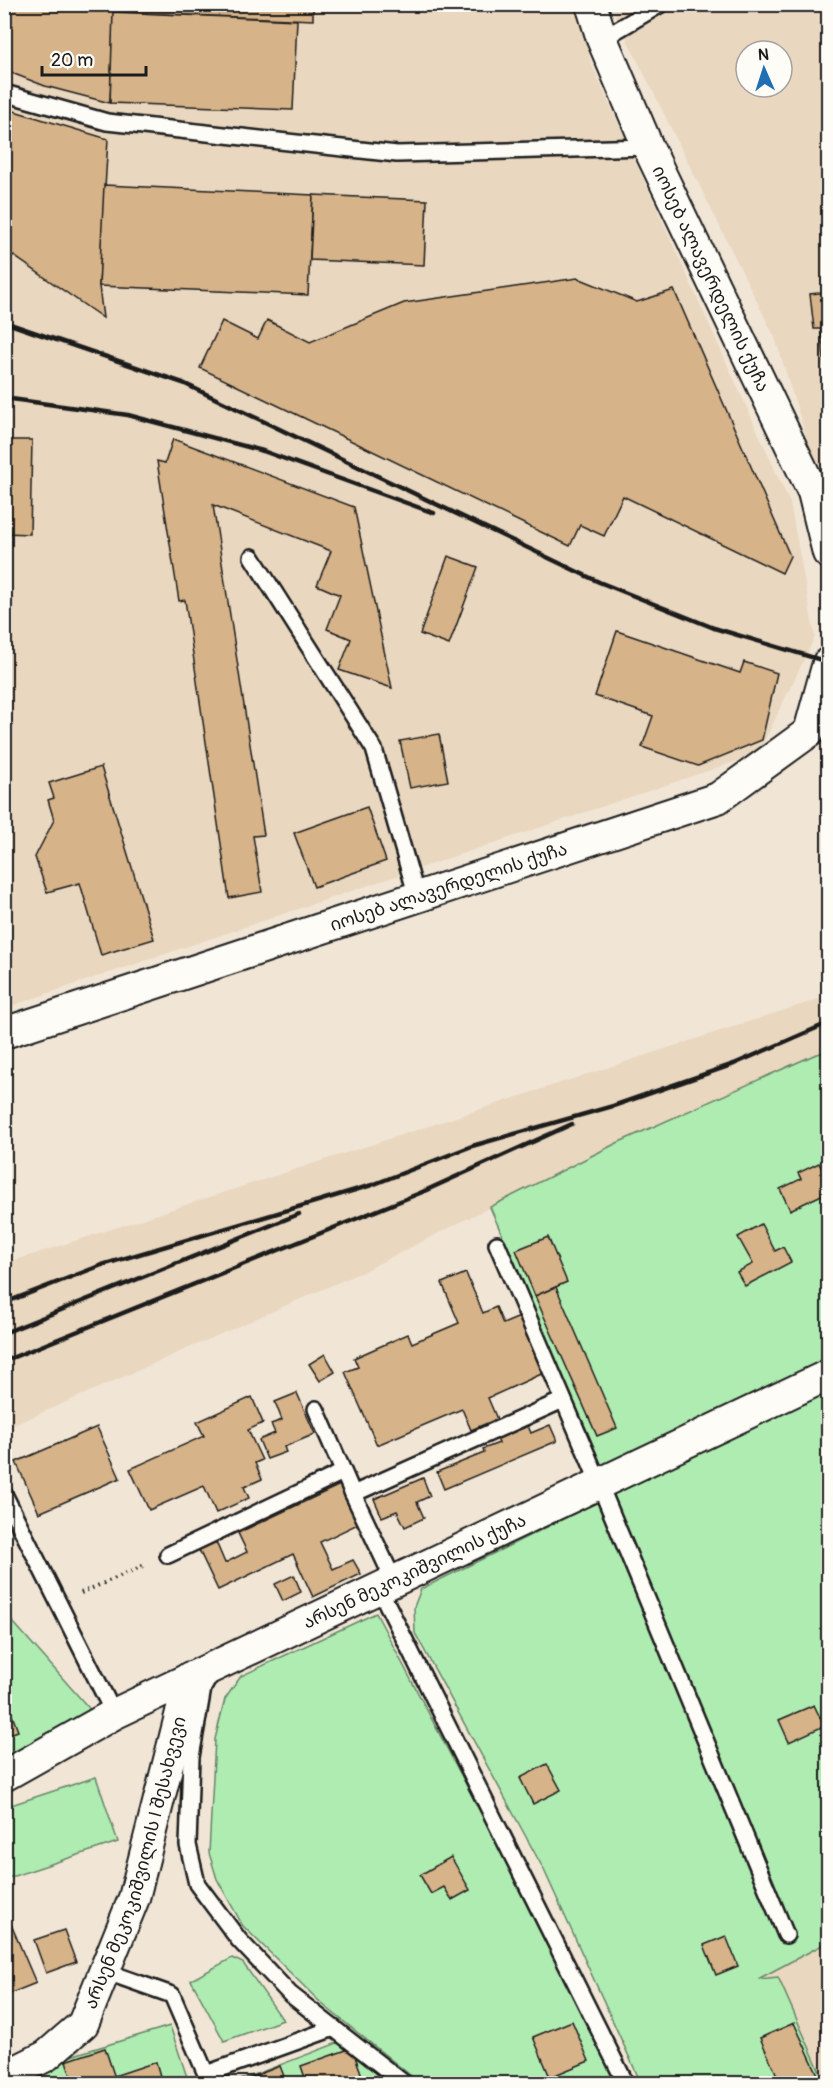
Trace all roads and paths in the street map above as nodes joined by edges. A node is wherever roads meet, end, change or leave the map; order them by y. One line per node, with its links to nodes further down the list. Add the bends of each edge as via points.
1 (591, 4): 3 (street, იოსებ ალავერდელის ქუჩა)
2 (661, 4): 3 (lane)
3 (602, 39): 5 (street, იოსებ ალავერდელის ქუჩა)
4 (4, 93): 5 (lane, via 107,122 397,154)
5 (648, 147): 6 (street, იოსებ ალავერდელის ქუჩა)
6 (820, 495): 7 (street, იოსებ ალავერდელის ქუჩა)
7 (828, 553)
8 (252, 557): 10 (lane, via 374,749)
9 (828, 663): 10 (street, იოსებ ალავერდელის ქუჩა, via 809,732 718,798)
10 (417, 897): 11 (street, იოსებ ალავერდელის ქუჩა)
11 (4, 1033)
12 (497, 1244): 14 (lane)
13 (828, 1375): 17 (street, არსენ მეკოკიშვილის ქუჩა)
14 (563, 1400): 17 (lane); 19 (lane)
15 (316, 1409): 16 (lane)
16 (343, 1472): 19 (lane); 20 (lane)
17 (599, 1483): 21 (street, არსენ მეკოკიშვილის ქუჩა); 26 (lane)
18 (4, 1494): 22 (lane)
19 (353, 1494): 21 (lane)
20 (168, 1555): 22 (path)
21 (387, 1584): 23 (street, არსენ მეკოკიშვილის ქუჩა); 31 (lane)
22 (59, 1603): 24 (lane)
23 (203, 1671): 24 (street, არსენ მეკოკიშვილის ქუჩა); 27 (street, არსენ მეკოკიშვილის I შესახვევი, via 134,1898); 28 (lane, via 191,1757 188,1845 197,1884 239,1940 283,1986)
24 (114, 1714): 25 (street, არსენ მეკოკიშვილის ქუჩა)
25 (4, 1776)
26 (786, 1935)
27 (104, 1971): 28 (lane, via 172,1995 206,2074); 29 (street, არსენ მეკოკიშვილის I შესახვევი, via 83,2024 46,2056)
28 (334, 2028): 30 (lane)
29 (4, 2077)
30 (405, 2084)
31 (626, 2084)

